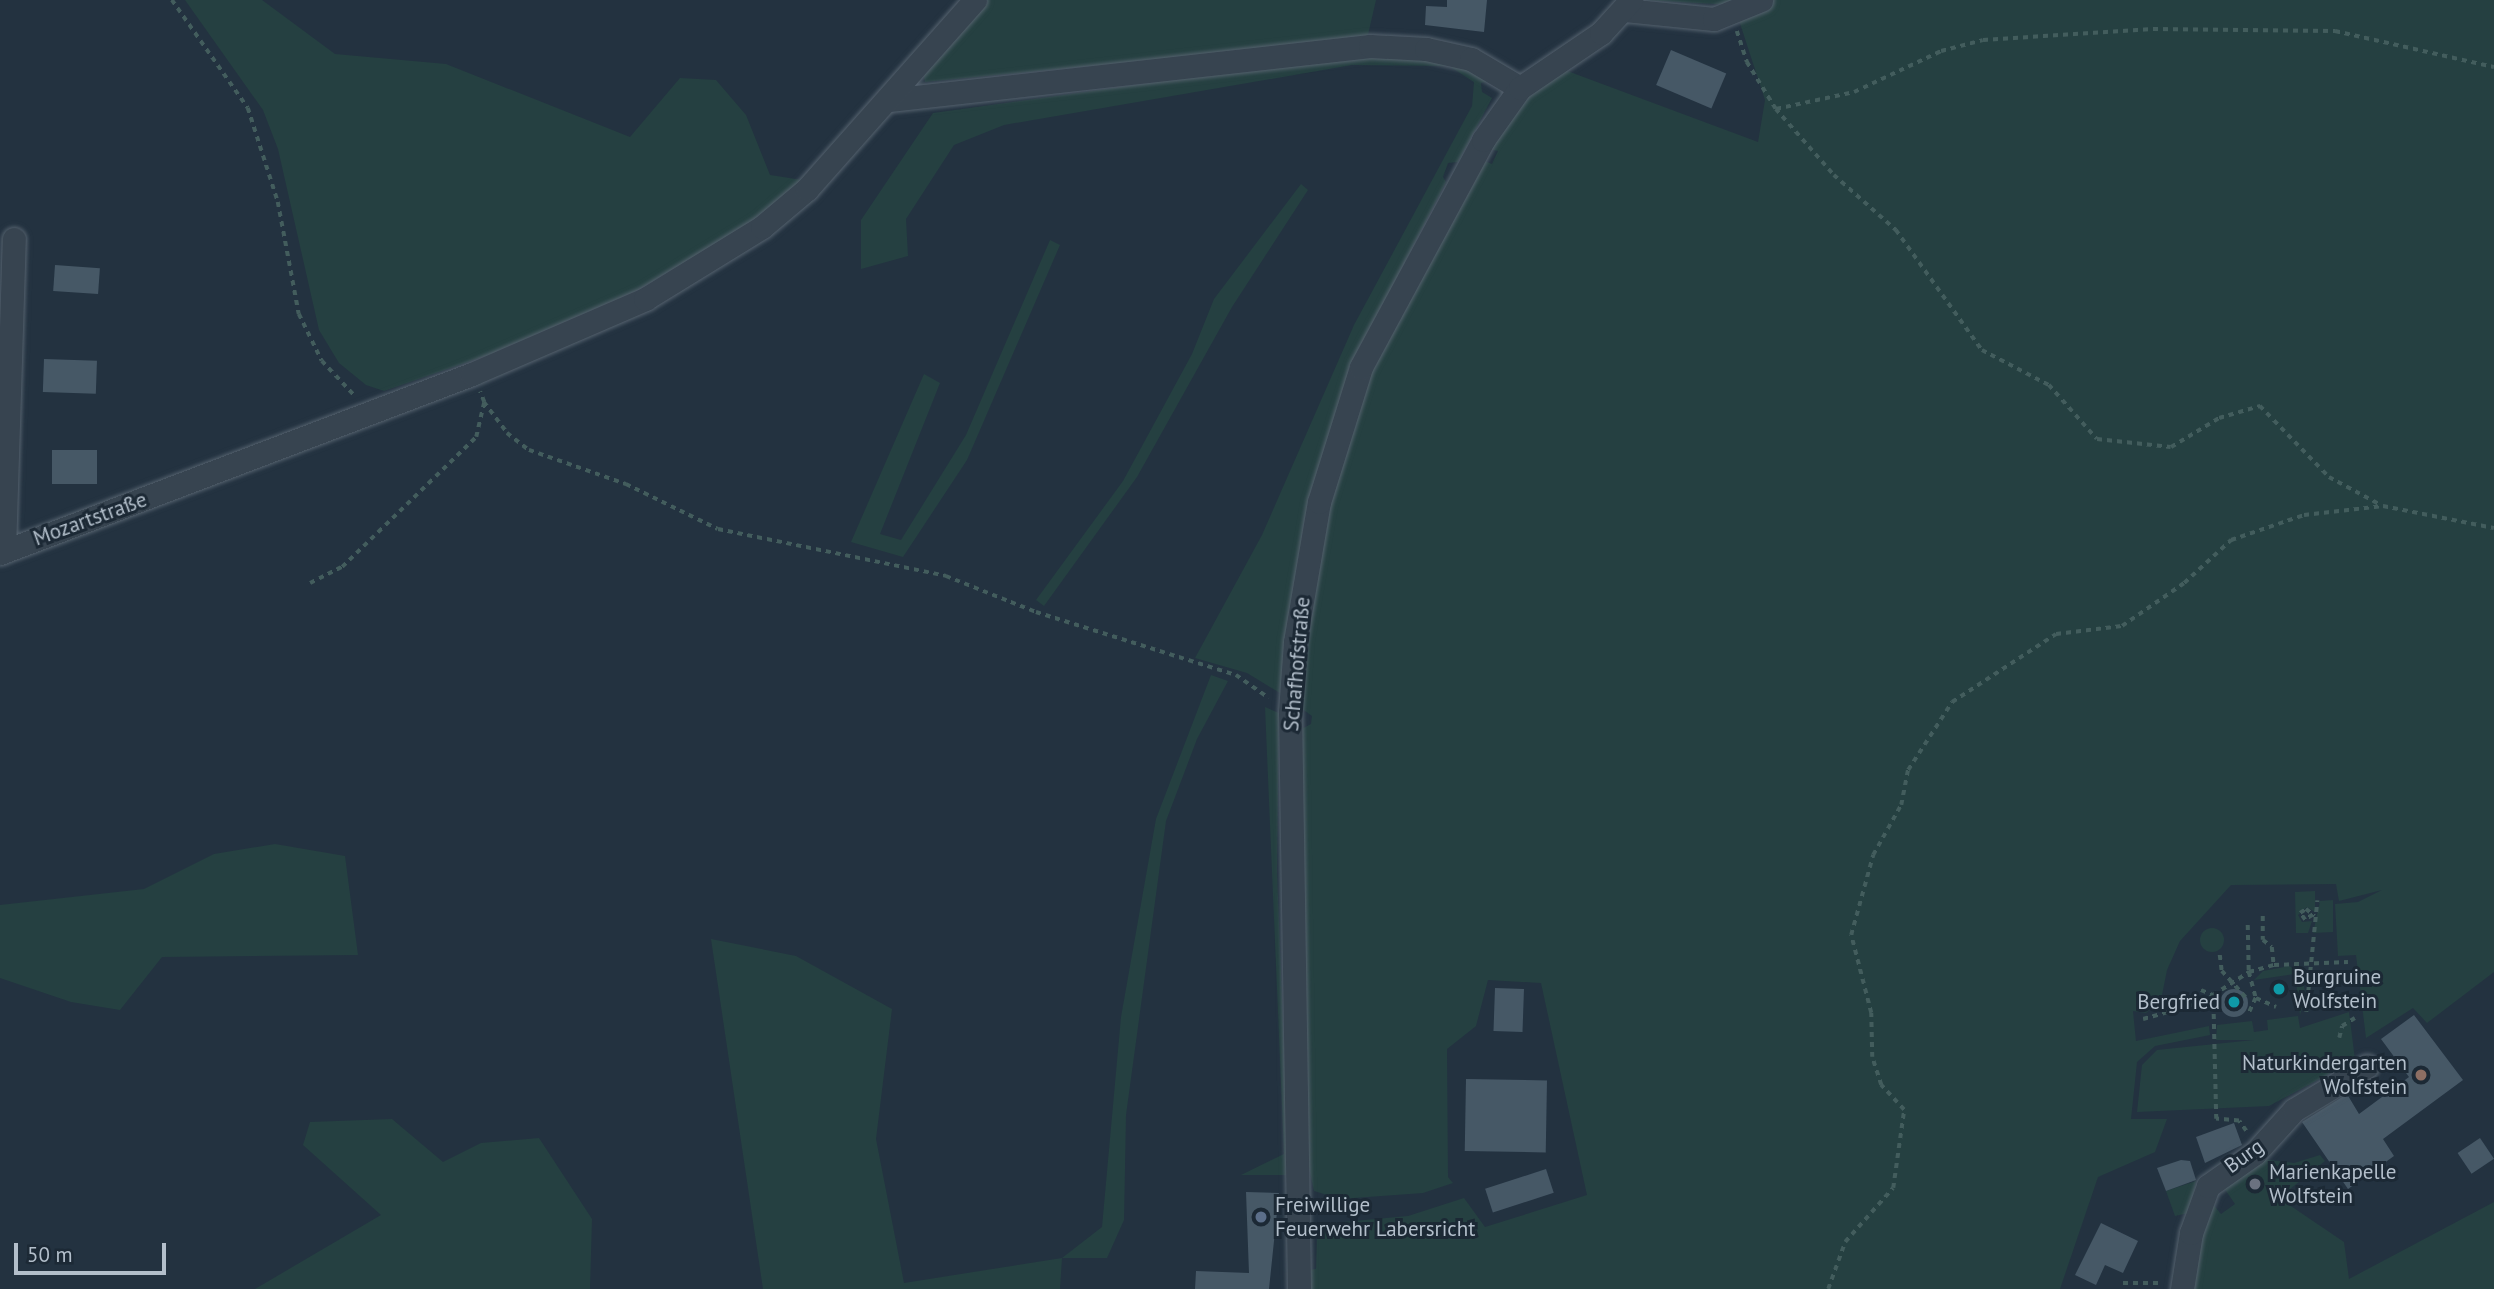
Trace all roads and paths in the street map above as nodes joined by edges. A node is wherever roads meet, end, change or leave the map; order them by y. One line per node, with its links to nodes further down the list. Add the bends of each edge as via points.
1 (172, 0): 13 (path, via 248,108 278,202 299,313 322,361 354,394)
2 (975, 0): 8 (street, Mozartstraße)
3 (1761, 0): 5 (street)
4 (1628, 5): 5 (street, via 1693,20); 7 (street, Schafhofstraße)
5 (1732, 16): 9 (path, via 1747,62)
6 (2494, 67): 9 (path, via 2336,30 2153,29 1983,40 1941,51 1854,92)
7 (1520, 88): 8 (street, via 1471,59 1426,49 1370,46); 18 (street, Schafhofstraße, via 1461,177 1362,367 1319,502 1295,642)
8 (889, 100): 11 (street, Mozartstraße, via 807,189 762,227 645,299)
9 (1776, 109): 14 (path, via 1834,175 1896,230 1982,350 2049,385 2097,439 2171,447 2218,418 2260,406 2329,477)
10 (14, 239): 16 (street)
11 (472, 374): 12 (path); 13 (street, Mozartstraße)
12 (484, 402): 17 (path, via 476,437 342,566); 18 (path, via 529,450 626,484 718,529 946,576 1036,612 1236,675)
13 (365, 415): 16 (street, Mozartstraße)
14 (2383, 506): 15 (path); 43 (path, via 2304,515 2231,540 2184,583 2122,626 2056,634 1952,702 1908,770 1901,805 1872,855 1851,935 1871,1013 1872,1057 1881,1085 1904,1110 1893,1188 1845,1242)
15 (2494, 528)
16 (2, 552)
17 (310, 583)
18 (1290, 712): 42 (street, Schafhofstraße)
19 (2318, 901): 23 (path)
20 (2263, 916): 25 (path, via 2263,940 2272,947)
21 (2248, 925): 26 (path)
22 (2220, 955): 27 (path, via 2219,964)
23 (2310, 962): 24 (path); 25 (path); 33 (path, via 2312,996)
24 (2348, 962)
25 (2274, 965): 26 (path)
26 (2249, 972): 27 (path); 30 (path)
27 (2232, 981): 29 (path); 31 (path)
28 (2201, 990): 29 (path)
29 (2212, 997): 36 (path); 39 (path, via 2216,1119 2241,1122)
30 (2256, 998): 32 (path); 34 (path)
31 (2248, 1000)
32 (2276, 1007)
33 (2306, 1012)
34 (2249, 1013)
35 (2355, 1018): 37 (path, via 2342,1026)
36 (2143, 1019)
37 (2339, 1038)
38 (2367, 1066): 39 (street, Burg, via 2294,1110)
39 (2255, 1153): 41 (street, Burg, via 2208,1186)
40 (2123, 1283): 41 (path)
41 (2177, 1287)
42 (1299, 1289)
43 (1828, 1289)

